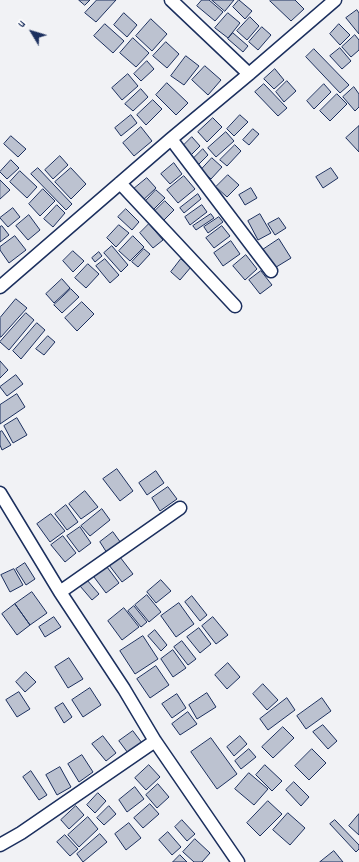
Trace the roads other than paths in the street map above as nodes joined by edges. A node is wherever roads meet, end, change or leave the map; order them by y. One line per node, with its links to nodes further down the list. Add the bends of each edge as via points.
1 (171, 0): 3 (street)
2 (335, 0): 3 (street)
3 (249, 74): 4 (street)
4 (171, 139): 5 (street); 6 (street)
5 (120, 183): 7 (street); 8 (street)
6 (271, 271)
7 (0, 287)
8 (235, 306)
9 (0, 493): 11 (street)
10 (180, 508): 11 (street)
11 (60, 592): 12 (street)
12 (155, 741): 13 (street); 14 (street)
13 (0, 845)
14 (238, 862)

